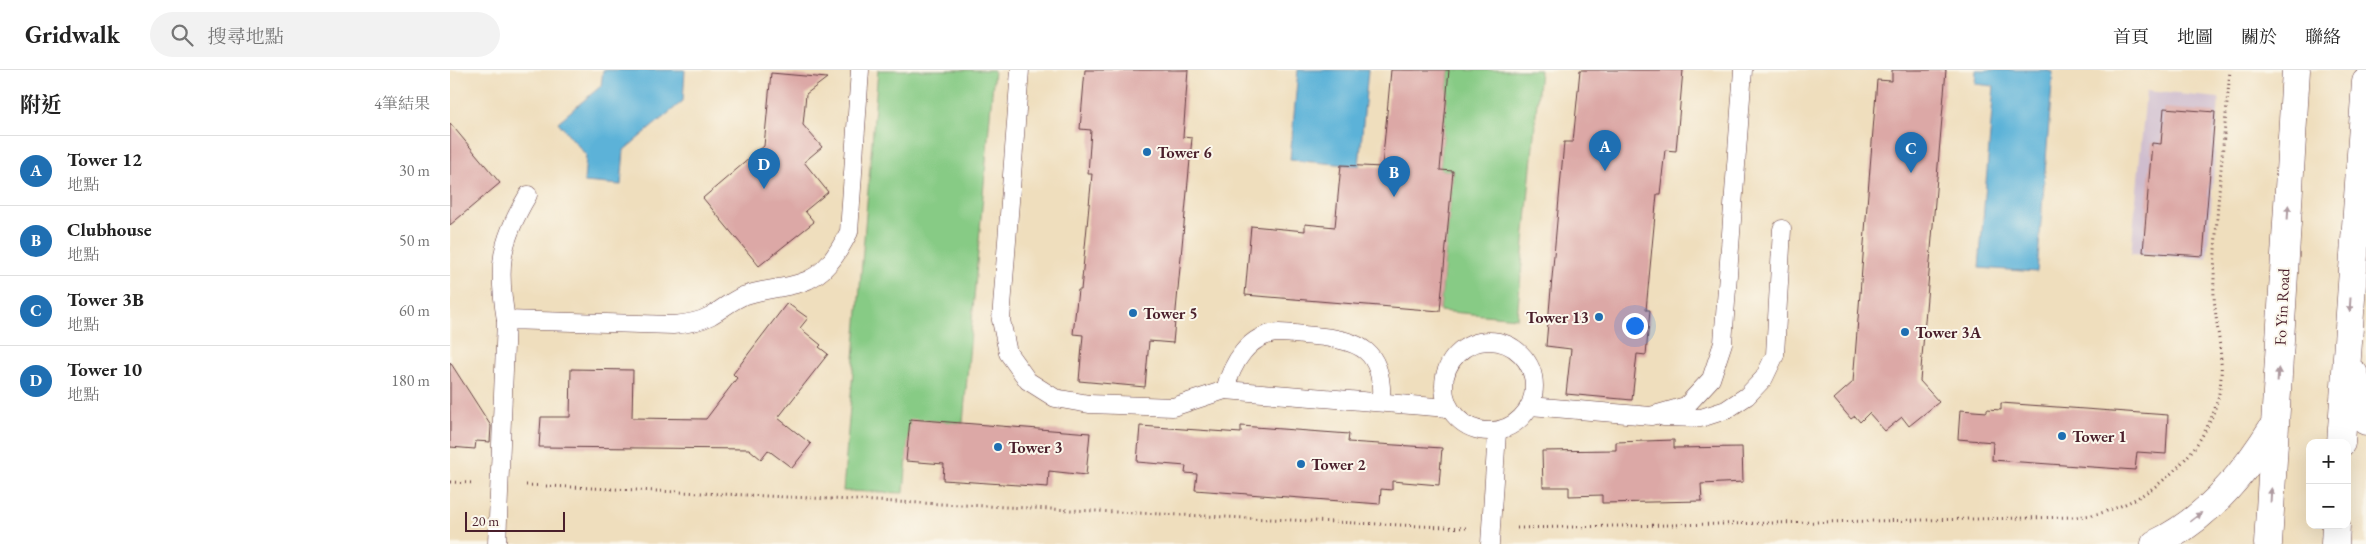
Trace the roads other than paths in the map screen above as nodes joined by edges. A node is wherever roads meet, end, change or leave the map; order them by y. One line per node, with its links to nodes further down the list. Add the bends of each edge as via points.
1 (860, 70): 8 (lane, via 848,232 839,253 822,271 802,283 740,297 708,318 691,323)
2 (1020, 70): 10 (lane, via 1001,320 1008,353 1028,381 1056,398 1089,404 1173,407)
3 (1743, 70): 14 (lane, via 1723,343 1712,378 1686,406)
4 (2296, 70): 16 (street, Fo Yin Road, one-way to 4)
5 (2366, 82): 9 (street, one-way to 9)
6 (528, 194): 8 (lane, via 511,223 502,255 500,288)
7 (1782, 229): 14 (lane, via 1775,355 1764,378 1747,396 1726,410 1701,418)
8 (506, 320): 20 (lane)
9 (2348, 341): 15 (street); 18 (street)
10 (1225, 390): 11 (lane); 11 (lane, via 1230,370 1242,352 1258,340 1278,333 1340,338 1360,346 1375,361 1380,374)
11 (1381, 402): 13 (lane)
12 (1530, 406): 13 (lane, via 1534,378 1529,365 1509,345 1495,341 1467,346 1451,361 1443,380); 14 (lane); 17 (lane, via 1522,418)
13 (1448, 408): 17 (lane, via 1468,428)
14 (1650, 416)
15 (2366, 421)
16 (2276, 423): 22 (street, one-way to 16, via 2204,511 2230,486 2252,461); 23 (street, Fo Yin Road, one-way to 16)
17 (1497, 432): 21 (lane)
18 (2341, 439)
19 (2336, 529): 24 (street)
20 (497, 544)
21 (1490, 544)
22 (2155, 544)
23 (2268, 544)
24 (2335, 544)

